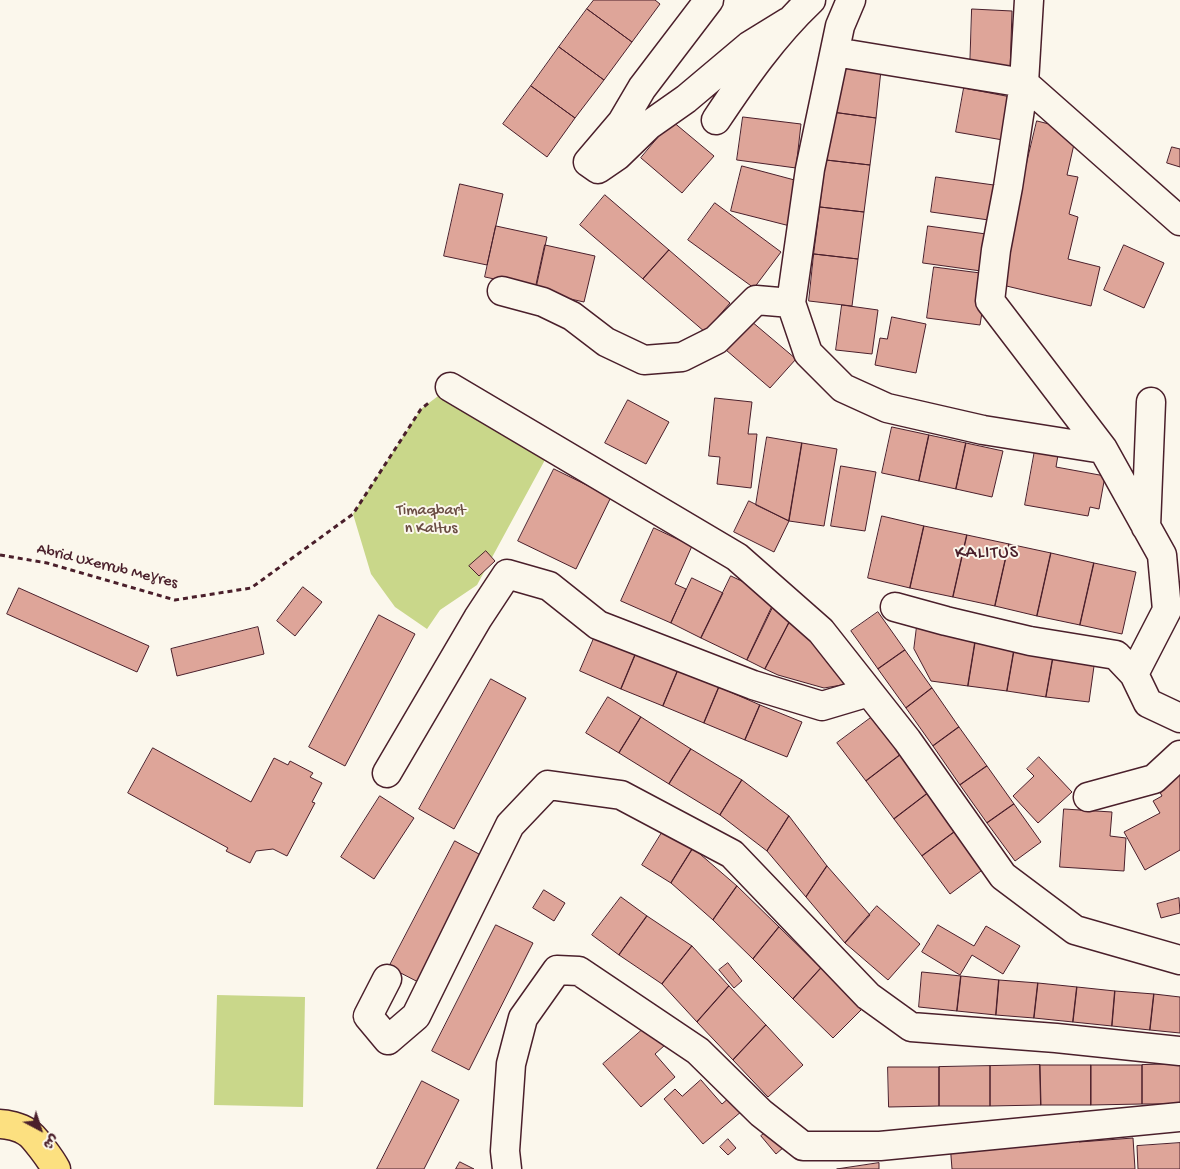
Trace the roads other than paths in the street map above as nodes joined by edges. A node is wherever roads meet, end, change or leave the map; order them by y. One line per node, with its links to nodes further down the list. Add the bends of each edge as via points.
1 (709, 0): 5 (street, via 642,88 622,122 588,162 598,169 618,156 649,125 686,99 749,46)
2 (811, 0): 5 (street)
3 (851, 0): 6 (street, via 840,26)
4 (1029, 0): 7 (street)
5 (788, 22): 8 (street)
6 (835, 52): 7 (street); 11 (street, via 810,169)
7 (1024, 83): 9 (street); 14 (street, via 990,301)
8 (716, 120)
9 (1180, 221)
10 (502, 291): 11 (street, via 543,302 572,316 606,342 644,360 682,357 716,340 756,300)
11 (791, 303): 14 (street, via 808,353 843,388 887,408 983,430)
12 (450, 387): 18 (street, via 737,557 821,631)
13 (1151, 402): 15 (street)
14 (1103, 449): 15 (street)
15 (1146, 527): 17 (street, via 1162,555 1167,610)
16 (895, 607): 17 (street, via 1030,641 1116,655)
17 (1134, 674): 19 (street, via 1148,703)
18 (869, 692): 21 (street, via 822,706 753,685 598,625 549,586 507,574); 23 (street, via 1003,876 1074,930)
19 (1180, 718)
20 (1180, 755): 22 (street, via 1154,779)
21 (387, 773)
22 (1088, 797)
23 (1180, 960)
24 (387, 978): 25 (street, via 368,1016 388,1040 416,1016 510,825 548,785 621,795 732,854 868,996 910,1028)
25 (1180, 1051)
26 (1180, 1117): 29 (street, via 880,1146 803,1146 762,1113 698,1051 579,971 556,970 523,1018 511,1064 505,1151)
27 (0, 1124): 28 (main road, via 27,1132)
28 (56, 1169)
29 (507, 1169)

